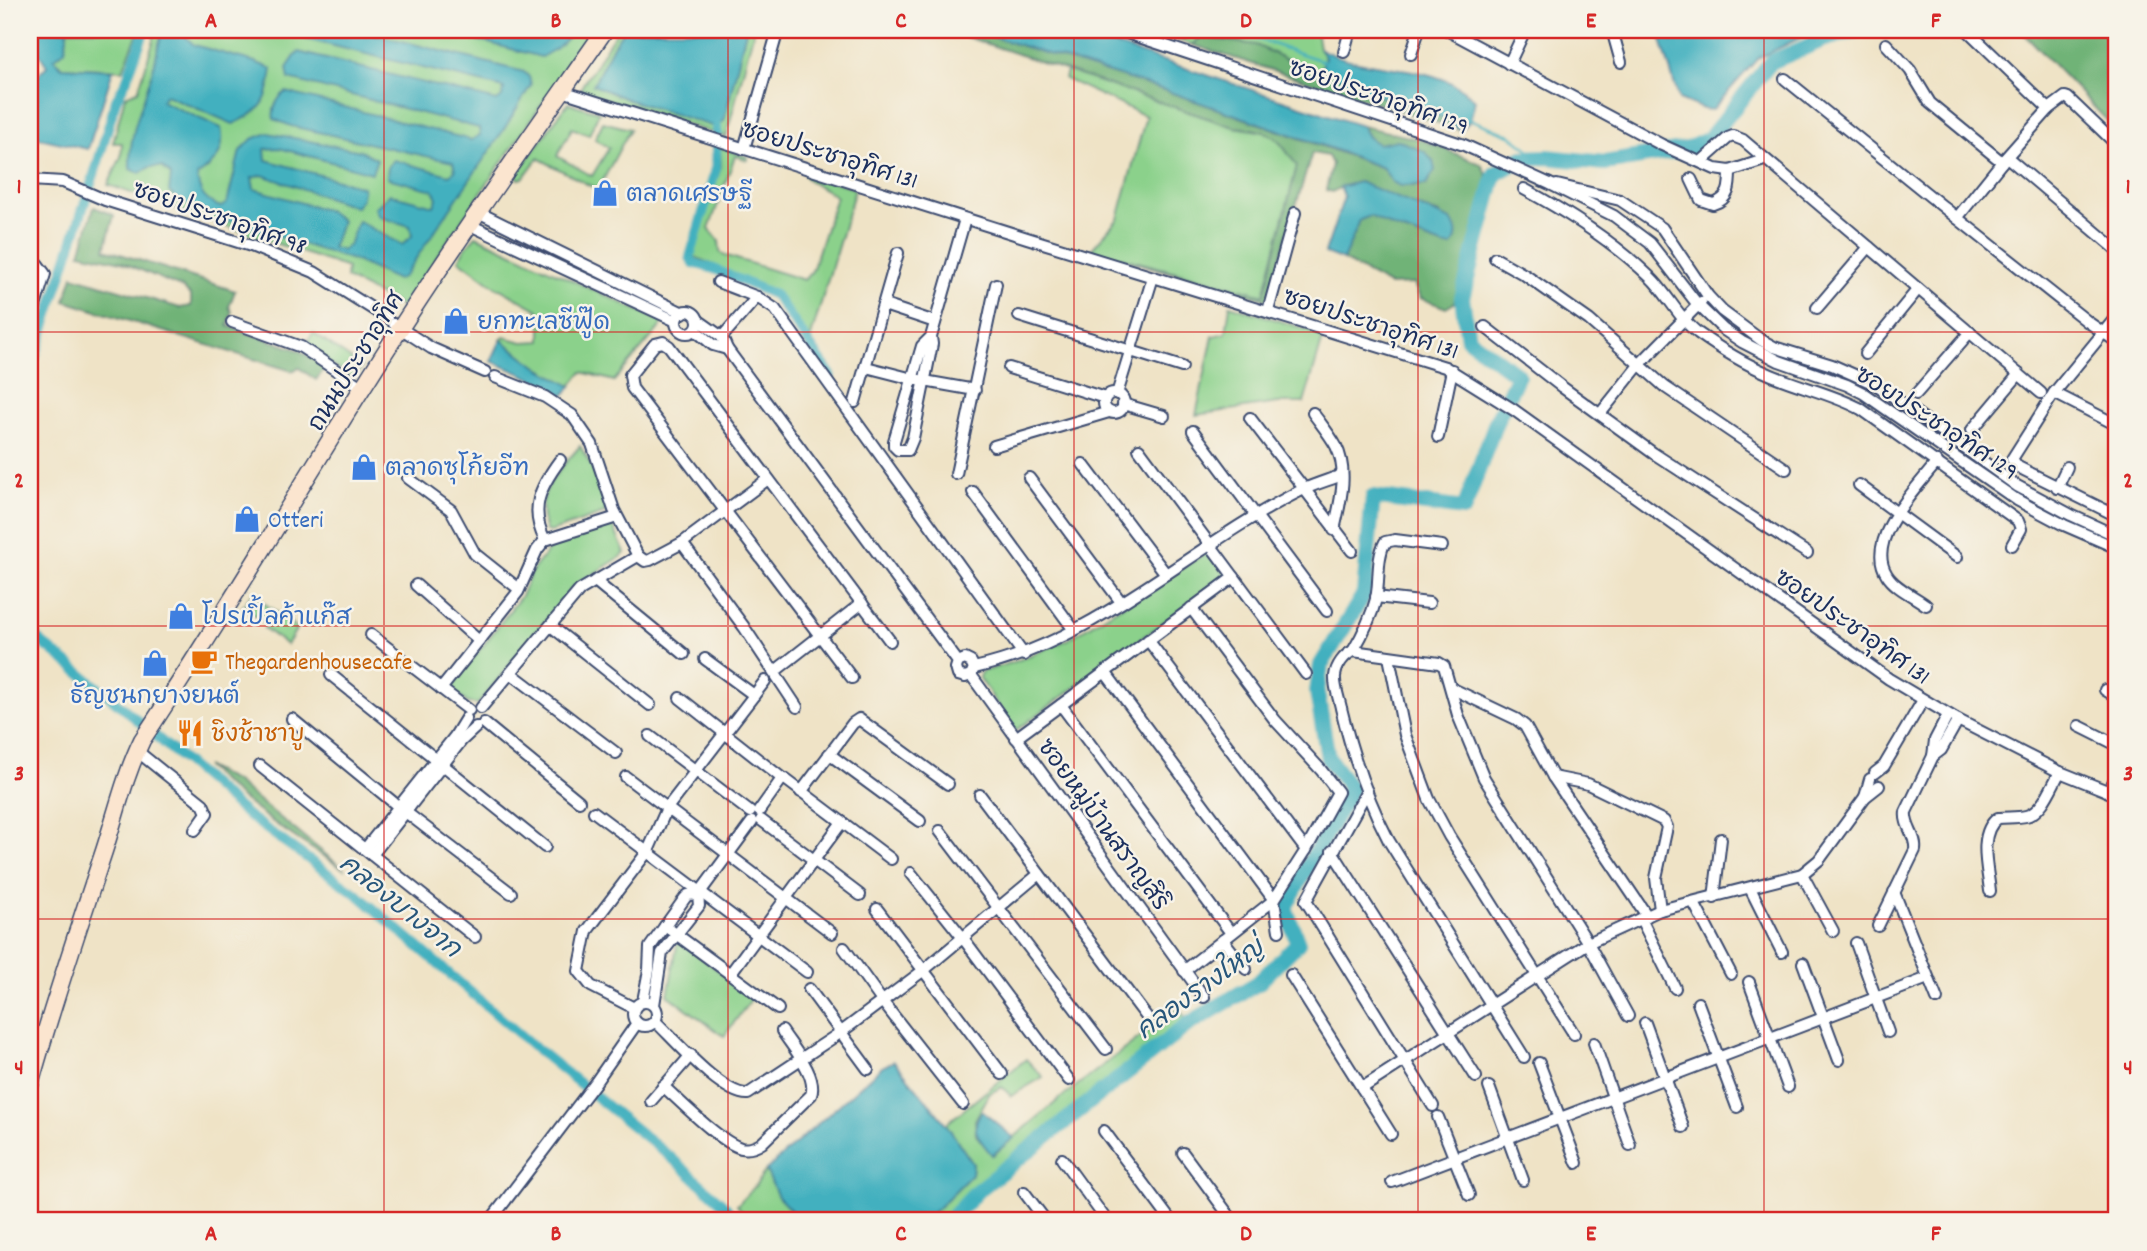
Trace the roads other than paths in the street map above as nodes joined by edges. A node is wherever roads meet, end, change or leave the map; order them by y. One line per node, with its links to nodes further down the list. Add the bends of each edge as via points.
1 (605, 30): 16 (main road, ถนนประชาอุทิศ)
2 (779, 30): 19 (street)
3 (1118, 30): 26 (street, ซอยประชาอุทิศ 129, via 1464,145)
4 (1350, 30): 11 (street)
5 (1419, 30): 12 (street)
6 (1447, 30): 14 (street)
7 (1525, 30): 14 (street)
8 (1612, 30): 13 (street)
9 (1967, 30): 17 (street)
10 (1886, 44): 22 (street, via 1910,70 1930,103)
11 (1344, 52)
12 (1411, 54)
13 (1621, 62)
14 (1509, 64): 20 (street)
15 (1785, 79): 30 (street)
16 (562, 91): 19 (street, ซอยประชาอุทิศ 131); 29 (main road, ถนนประชาอุทิศ)
17 (2049, 109): 18 (street, via 2068,98); 22 (street)
18 (2117, 145)
19 (744, 149): 31 (street, ซอยประชาอุทิศ 131)
20 (1697, 160): 21 (street, via 1733,136); 23 (street)
21 (1764, 160): 23 (street); 34 (street)
22 (2004, 160): 30 (street); 35 (street)
23 (1730, 171): 24 (street, via 1728,193 1713,204 1701,200)
24 (1691, 179)
25 (30, 180): 55 (street, ซอยประชาอุทิศ 98, via 73,186 251,246 314,272)
26 (1548, 183): 32 (street, ซอยประชาอุทิศ 129, via 1620,200); 33 (street, ซอยประชาอุทิศ 129, via 1614,216)
27 (1524, 189): 52 (street, via 1564,210 1645,272)
28 (1295, 213): 48 (street)
29 (474, 218): 51 (street, ซอยหมู่บ้านสราญสิริ); 55 (main road, ถนนประชาอุทิศ)
30 (1957, 218): 60 (street)
31 (965, 219): 39 (street, ซอยประชาอุทิศ 131); 56 (street)
32 (1664, 230): 33 (street); 43 (street, ซอยประชาอุทิศ 129)
33 (1652, 245): 46 (street, ซอยประชาอุทิศ 129)
34 (1869, 247): 42 (street); 47 (street)
35 (2117, 250)
36 (898, 253): 45 (street)
37 (30, 254): 53 (street, via 45,274)
38 (1495, 258): 66 (street, via 1589,320)
39 (1153, 277): 48 (street, ซอยประชาอุทิศ 131); 64 (street)
40 (718, 282): 44 (street)
41 (996, 284): 74 (street)
42 (1918, 289): 59 (street); 65 (street)
43 (1708, 296): 46 (street); 89 (street, ซอยประชาอุทิศ 129, via 1761,340 1877,385)
44 (757, 297): 61 (street); 146 (street, via 775,309)
45 (884, 305): 56 (street); 67 (street)
46 (1698, 305): 52 (street); 91 (street, ซอยประชาอุทิศ 129, via 1724,330 1760,353 1847,385)
47 (1817, 308)
48 (1268, 311): 70 (street, ซอยประชาอุทิศ 131)
49 (1019, 316): 64 (street)
50 (2117, 316): 60 (street)
51 (680, 317): 57 (street, ซอยหมู่บ้านสราญสิริ, via 692,313); 57 (street, ซอยหมู่บ้านสราญสิริ, via 682,332 689,333)
52 (1684, 319): 66 (street); 95 (street, via 1717,346 1766,373 1861,409)
53 (30, 322)
54 (232, 322): 73 (street, via 301,347)
55 (394, 323): 73 (main road, ถนนประชาอุทิศ); 112 (street, ซอยประชาอุทิศ 98, via 431,348 545,397 572,415 592,444)
56 (935, 323): 72 (street, via 922,346)
57 (697, 325): 61 (street, ซอยหมู่บ้านสราญสิริ); 63 (street, ซอยหมู่บ้านสราญสิริ, via 713,345)
58 (1485, 327): 83 (street)
59 (1970, 332): 71 (street); 77 (street)
60 (2104, 334): 62 (street); 76 (street)
61 (722, 337): 63 (street, ซอยหมู่บ้านสราญสิริ)
62 (2117, 342)
63 (727, 349): 150 (street, ซอยหมู่บ้านสราญสิริ, via 958,662 958,675)
64 (1131, 351): 68 (street); 78 (street)
65 (1865, 354)
66 (1639, 365): 83 (street); 98 (street)
67 (866, 367): 72 (street); 79 (street)
68 (1182, 367)
69 (1009, 368): 78 (street)
70 (1452, 370): 90 (street); 163 (street, ซอยประชาอุทิศ 131)
71 (2019, 374): 75 (street); 87 (street)
72 (919, 380): 72 (street, via 909,449 898,450 894,441); 74 (street)
73 (363, 388): 177 (main road, ถนนประชาอุทิศ)
74 (975, 390): 99 (street)
75 (2041, 393)
76 (2054, 393): 86 (street); 105 (street, via 2012,459)
77 (1916, 394)
78 (1111, 396): 80 (street, via 1122,398); 81 (street, via 1104,404)
79 (855, 402)
80 (1124, 404): 81 (street, via 1118,412); 84 (street)
81 (1109, 412): 92 (street)
82 (1313, 413): 100 (street, via 1335,445)
83 (1600, 414): 122 (street)
84 (1164, 416)
85 (1250, 418): 106 (street)
86 (2117, 425)
87 (1972, 430)
88 (1193, 431): 110 (street)
89 (1943, 433): 91 (street); 114 (street, ซอยประชาอุทิศ 129, via 2017,486)
90 (1438, 437)
91 (1936, 443): 120 (street, ซอยประชาอุทิศ 129, via 2029,506)
92 (994, 446)
93 (1139, 449): 117 (street)
94 (560, 460): 115 (street, via 538,500 536,516)
95 (1937, 462): 109 (street); 118 (street, via 2018,521 2020,534)
96 (1083, 464): 125 (street)
97 (2067, 467): 105 (street)
98 (1786, 469)
99 (956, 474)
100 (1342, 475): 106 (street); 113 (street)
101 (408, 478): 129 (street, via 451,510 475,554)
102 (1029, 478): 131 (street)
103 (768, 479): 108 (street); 108 (street, via 668,346 655,344 630,375 632,388); 132 (street)
104 (1859, 485): 109 (street)
105 (2057, 488): 111 (street)
106 (1304, 489): 110 (street); 113 (street)
107 (973, 492): 138 (street)
108 (725, 512): 116 (street); 140 (street)
109 (1898, 514): 124 (street); 134 (street, via 1883,539 1880,558 1888,577)
110 (1255, 516): 117 (street); 136 (street)
111 (2117, 516)
112 (617, 517): 115 (street); 123 (street, ซอยประชาอุทิศ 98)
113 (1334, 530): 121 (street)
114 (2117, 536)
115 (545, 540): 129 (street)
116 (682, 543): 123 (street, via 650,560); 149 (street)
117 (1211, 545): 125 (street); 126 (street)
118 (2012, 545)
119 (1442, 546): 130 (street, via 1385,542)
120 (2117, 548)
121 (1352, 551)
122 (1807, 553)
123 (638, 556): 127 (street)
124 (1956, 557)
125 (1166, 574): 131 (street)
126 (1234, 577): 135 (street); 153 (street)
127 (595, 581): 137 (street, via 580,590); 145 (street)
128 (416, 585): 142 (street)
129 (519, 589): 142 (street)
130 (1376, 597): 133 (street); 144 (street)
131 (1121, 602): 138 (street)
132 (862, 603): 140 (street); 143 (street)
133 (1429, 603)
134 (1926, 605)
135 (1191, 608): 141 (street); 204 (street, via 1276,720 1337,790)
136 (1327, 611)
137 (551, 626): 152 (street); 164 (street)
138 (1073, 630): 146 (street)
139 (371, 635): 158 (street)
140 (820, 636): 149 (street); 155 (street)
141 (1148, 640): 151 (street); 204 (street)
142 (479, 641): 158 (street)
143 (890, 641)
144 (1353, 651): 147 (street); 189 (street, via 1339,665 1335,681)
145 (684, 654)
146 (1024, 654): 150 (street)
147 (1389, 657): 157 (street, via 1439,663); 250 (street, via 1405,735 1429,799)
148 (705, 659): 160 (street)
149 (774, 672): 166 (street)
150 (973, 672): 175 (street, ซอยหมู่บ้านสราญสิริ)
151 (1105, 672): 165 (street); 222 (street)
152 (512, 674): 167 (street); 178 (street)
153 (1306, 674)
154 (331, 675): 180 (street)
155 (852, 678)
156 (765, 681): 160 (street)
157 (1451, 688): 186 (street, via 1521,722); 238 (street, via 1484,778)
158 (441, 689): 168 (street)
159 (2105, 690): 161 (street)
160 (754, 695): 173 (street)
161 (2117, 697)
162 (680, 698): 173 (street)
163 (1923, 700): 169 (street, ซอยประชาอุทิศ 131); 213 (street, via 1865,797 1819,860)
164 (650, 705)
165 (1061, 705): 175 (street); 235 (street)
166 (797, 707)
167 (481, 708): 168 (street); 171 (street, via 485,713)
168 (468, 714): 171 (street, via 470,725); 180 (street)
169 (1953, 717): 183 (street, ซอยประชาอุทิศ 131); 217 (street, via 1941,750 1933,756 1906,812 1916,850)
170 (292, 719): 195 (street)
171 (480, 725): 180 (street); 193 (street)
172 (2079, 726): 176 (street)
173 (724, 734): 182 (street); 187 (street)
174 (650, 736): 182 (street)
175 (1016, 738): 245 (street, ซอยหมู่บ้านสราญสิริ)
176 (2117, 745)
177 (139, 746): 200 (street, via 203,804 207,813); 289 (main road, ถนนประชาอุทิศ, via 54,998)
178 (616, 753)
179 (829, 754): 188 (street, via 853,723 863,720); 190 (street); 198 (street)
180 (439, 762): 195 (street); 203 (street)
181 (260, 766): 206 (street)
182 (696, 771): 194 (street); 197 (street)
183 (2060, 772): 191 (street, ซอยประชาอุทิศ 131); 215 (street, via 2033,813 1998,818 1990,827 1986,842)
184 (2117, 776): 191 (street)
185 (626, 777): 194 (street)
186 (1553, 777): 226 (street, via 1588,784 1664,821 1667,827 1656,878); 227 (street)
187 (783, 779): 190 (street); 197 (street)
188 (948, 784)
189 (1367, 791): 205 (street); 261 (street, via 1389,841)
190 (801, 792): 199 (street)
191 (2113, 793)
192 (979, 795): 212 (street)
193 (579, 801)
194 (667, 808): 207 (street); 208 (street)
195 (402, 809): 206 (street); 218 (street)
196 (594, 812): 207 (street)
197 (756, 816): 208 (street); 210 (street)
198 (920, 821)
199 (842, 822): 209 (street); 210 (street)
200 (195, 830)
201 (940, 831): 224 (street)
202 (1721, 839): 221 (street)
203 (545, 847)
204 (1306, 850): 222 (street)
205 (1332, 850): 272 (street); 282 (street, via 1306,901)
206 (368, 852): 236 (street)
207 (648, 852): 216 (street); 260 (street, via 587,931 579,971 590,986)
208 (728, 854): 216 (street); 220 (street)
209 (891, 859)
210 (814, 860): 219 (street); 220 (street)
211 (911, 873): 237 (street)
212 (1039, 874): 224 (street); 265 (street)
213 (1802, 874): 214 (street); 231 (street)
214 (1750, 888): 221 (street); 241 (street)
215 (1990, 891)
216 (699, 892): 228 (street, via 685,898); 233 (street, via 699,906); 234 (street)
217 (1894, 892): 229 (street); 251 (street)
218 (512, 893)
219 (860, 895)
220 (786, 898): 232 (street); 234 (street)
221 (1714, 898): 223 (street)
222 (1274, 900): 230 (street); 235 (street)
223 (1694, 903): 226 (street); 248 (street)
224 (999, 907): 237 (street); 276 (street)
225 (877, 909): 244 (street)
226 (1660, 910): 227 (street)
227 (1644, 917): 238 (street); 253 (street)
228 (665, 926): 233 (street); 260 (street, via 650,947)
229 (1878, 926)
230 (1279, 931)
231 (1833, 931)
232 (832, 933)
233 (676, 934): 247 (street); 260 (street, via 662,953)
234 (759, 935): 246 (street); 247 (street)
235 (1227, 936): 243 (street); 245 (street)
236 (475, 937)
237 (962, 938): 244 (street); 288 (street)
238 (1588, 943): 250 (street); 263 (street)
239 (1856, 943): 256 (street)
240 (844, 948): 258 (street)
241 (1782, 952)
242 (1803, 963): 264 (street)
243 (1245, 969)
244 (924, 970): 258 (street); 285 (street)
245 (1184, 971): 255 (street, ซอยหมู่บ้านสราญสิริ)
246 (807, 972)
247 (730, 974): 262 (street)
248 (1731, 974)
249 (1291, 975): 293 (street)
250 (1538, 975): 261 (street); 273 (street)
251 (1928, 978): 256 (street); 257 (street)
252 (1749, 982): 274 (street)
253 (1675, 988)
254 (809, 989): 271 (street)
255 (1203, 997)
256 (1875, 998): 264 (street); 270 (street)
257 (1937, 999)
258 (882, 1001): 271 (street); 296 (street)
259 (1699, 1003): 279 (street)
260 (644, 1005): 266 (street, via 657,1013); 268 (street, via 632,1015)
261 (1492, 1006): 272 (street); 278 (street)
262 (778, 1009)
263 (1628, 1016)
264 (1824, 1018): 274 (street); 281 (street)
265 (1149, 1020)
266 (655, 1021): 268 (street, via 648,1026); 277 (street)
267 (1645, 1023): 287 (street)
268 (637, 1024): 313 (street)
269 (782, 1031): 280 (street)
270 (1888, 1032)
271 (841, 1033): 280 (street); 284 (street)
272 (1449, 1034): 282 (street); 286 (street)
273 (1574, 1034)
274 (1771, 1038): 279 (street); 292 (street)
275 (1594, 1043): 294 (street)
276 (1106, 1049)
277 (691, 1055): 280 (street, via 720,1083 742,1094); 290 (street)
278 (1524, 1057)
279 (1718, 1058): 287 (street); 297 (street)
280 (800, 1060): 290 (street, via 812,1077 811,1095 754,1148 734,1145)
281 (1839, 1060)
282 (1405, 1061): 293 (street); 305 (street, via 1435,1111)
283 (1539, 1063): 298 (street)
284 (868, 1069)
285 (1002, 1074)
286 (1476, 1077)
287 (1665, 1078): 294 (street); 299 (street)
288 (1069, 1080)
289 (30, 1086)
290 (663, 1086): 295 (street)
291 (1489, 1087): 302 (street)
292 (1788, 1087)
293 (1362, 1088): 301 (street)
294 (1614, 1097): 298 (street); 303 (street)
295 (651, 1101)
296 (963, 1104)
297 (1737, 1107)
298 (1560, 1118): 302 (street); 307 (street)
299 (1683, 1127)
300 (1104, 1132): 316 (street)
301 (1391, 1134)
302 (1507, 1138): 305 (street); 308 (street)
303 (1630, 1145)
304 (1183, 1153): 317 (street)
305 (1455, 1157): 309 (street); 311 (street)
306 (1062, 1159): 315 (street)
307 (1577, 1163)
308 (1523, 1180)
309 (1392, 1182)
310 (1024, 1192): 314 (street)
311 (1469, 1195)
312 (2002, 1220): 318 (street)
313 (490, 1221)
314 (1046, 1221)
315 (1107, 1221)
316 (1171, 1221)
317 (1233, 1221)
318 (2046, 1221)

